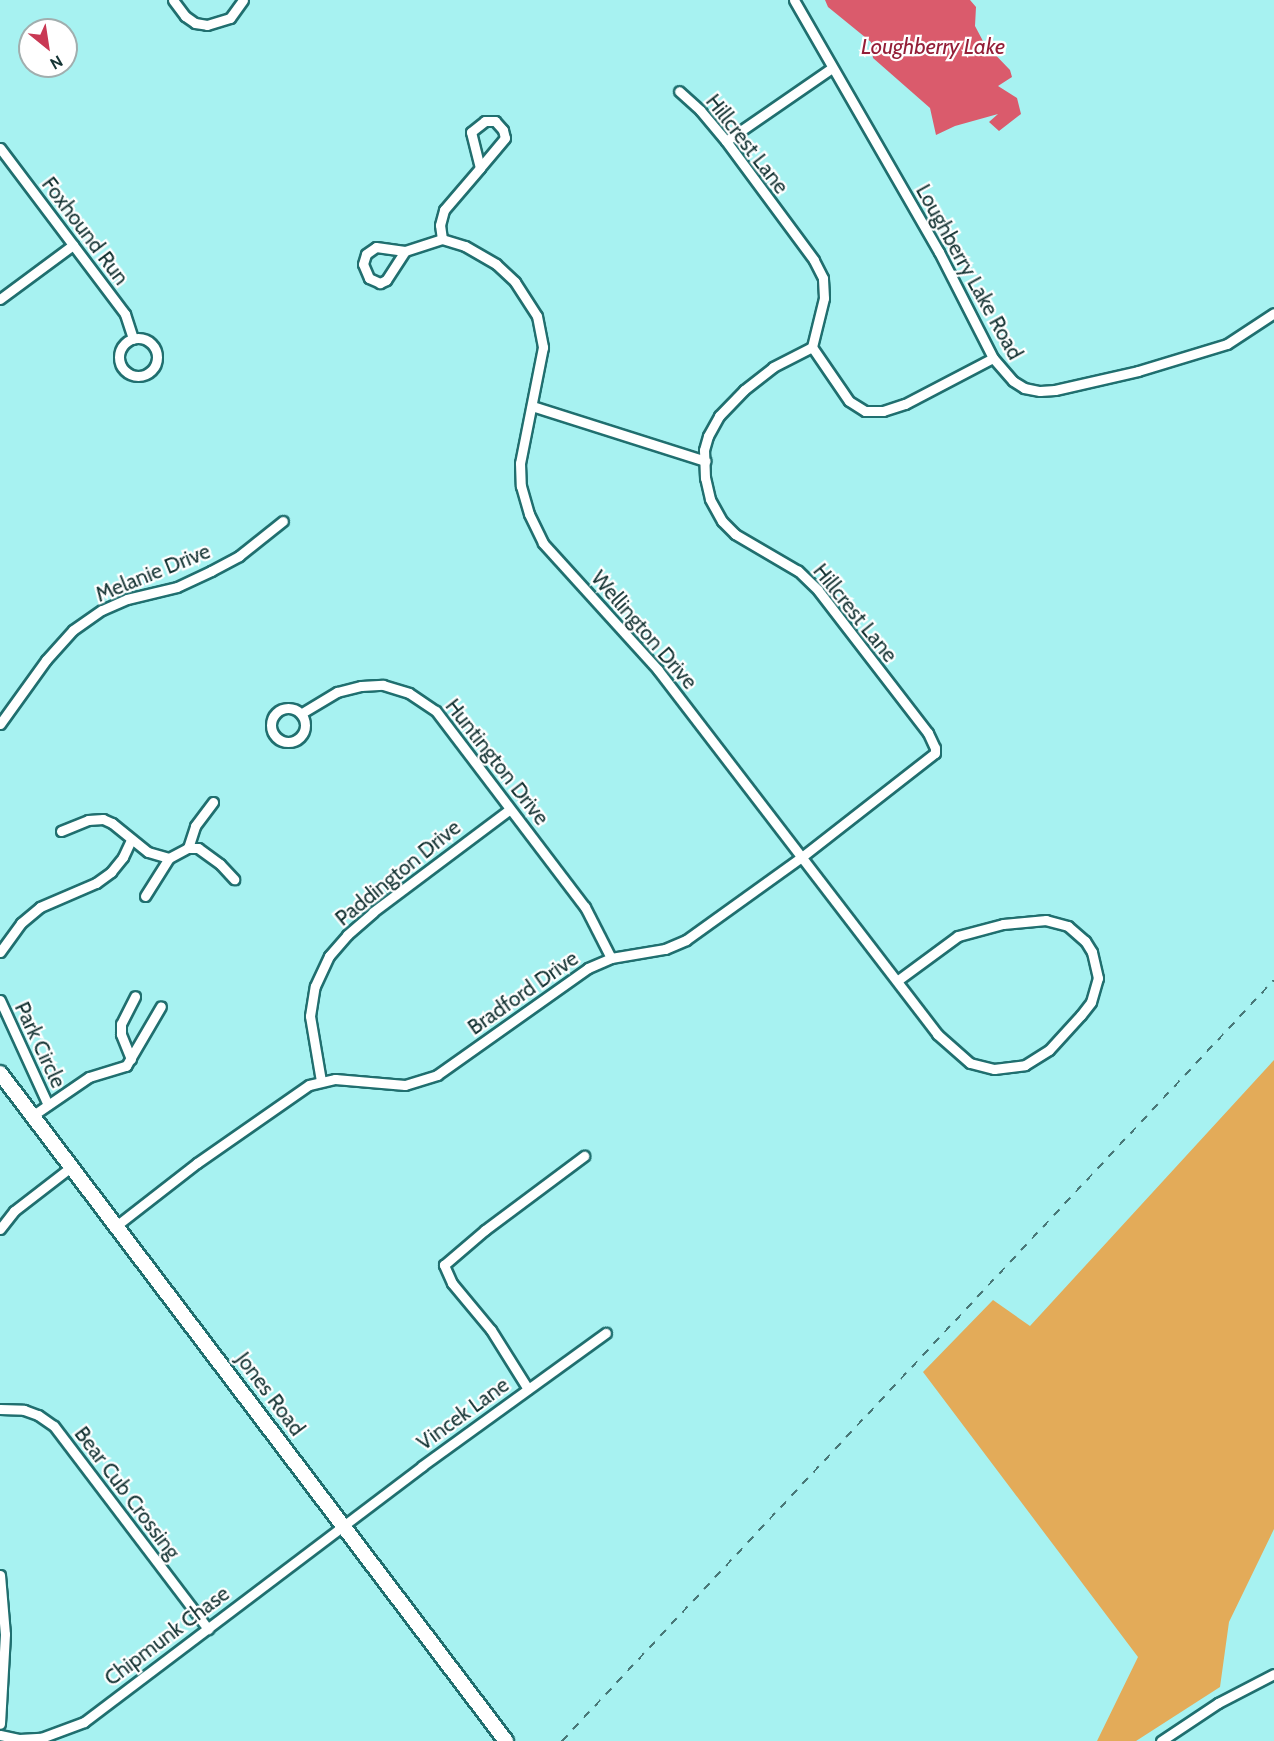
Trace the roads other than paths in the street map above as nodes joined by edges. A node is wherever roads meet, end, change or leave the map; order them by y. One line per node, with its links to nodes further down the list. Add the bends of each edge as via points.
1 (173, 0): 2 (street, via 185,16 207,25 230,18)
2 (243, 0)
3 (794, 0): 4 (street, Loughberry Lake Road)
4 (831, 68): 6 (street); 16 (street, Loughberry Lake Road, via 939,252)
5 (679, 91): 6 (street, Hillcrest Lane)
6 (726, 141): 15 (street, Hillcrest Lane, via 814,260 823,278 822,313)
7 (0, 148): 10 (street, Foxhound Run)
8 (480, 168): 8 (street, via 471,132 484,121 495,121 505,138); 9 (street, via 444,210)
9 (442, 239): 11 (street); 17 (street, Wellington Drive, via 465,246 496,264 515,282 537,316 543,347)
10 (73, 245): 12 (street); 14 (street, Foxhound Run, via 125,314)
11 (405, 251): 11 (street, via 386,280 380,283 369,278 363,264 371,250 376,247)
12 (0, 298)
13 (1274, 314): 16 (street, Loughberry Lake Road, via 1213,350 1055,390 1024,387 1001,370)
14 (133, 339): 14 (street, via 121,350 120,362 133,375 146,374 154,366 155,348 147,340)
15 (812, 347): 16 (street, via 849,401 865,411 883,411 905,404); 18 (street, Hillcrest Lane, via 773,367 729,404 708,436)
16 (993, 358)
17 (532, 406): 18 (street); 28 (street, Wellington Drive, via 522,447 521,486 543,543 658,670)
18 (705, 461): 22 (street, Hillcrest Lane, via 710,499 722,521 743,540 798,571 812,584 928,733)
19 (284, 521): 21 (street, Melanie Drive, via 240,556 211,571 102,610 73,630)
20 (302, 713): 24 (street, Huntington Drive, via 348,688 383,685 409,693 436,711)
21 (0, 724)
22 (935, 748): 28 (street, Bradford Drive, via 927,761)
23 (213, 802): 27 (street, via 195,826)
24 (510, 809): 33 (street, Huntington Drive, via 585,906); 40 (street, Paddington Drive, via 373,912 329,956 315,986 310,1016)
25 (61, 831): 26 (street, via 98,818 112,823)
26 (131, 840): 29 (street, via 155,855); 32 (street, via 111,872 40,907 21,923)
27 (188, 848): 29 (street); 30 (street, via 198,848)
28 (803, 856): 33 (street, Bradford Drive, via 686,940 665,949); 34 (street, Wellington Drive)
29 (169, 858): 31 (street)
30 (234, 879)
31 (145, 896)
32 (0, 952)
33 (610, 958): 40 (street, Bradford Drive, via 555,989 437,1075 405,1085)
34 (898, 980): 34 (street, via 958,1054 970,1063 994,1069 1025,1065 1049,1050 1091,1002 1098,978 1085,941 1068,926 1046,920 1003,924 958,936)
35 (135, 996): 38 (street, via 121,1024)
36 (0, 1000): 41 (street, Park Circle)
37 (161, 1006): 38 (street)
38 (131, 1059): 41 (street, via 121,1069 89,1077)
39 (0, 1073): 42 (street, Jones Road)
40 (321, 1081): 45 (street, Bradford Drive, via 277,1104)
41 (48, 1106): 42 (street)
42 (32, 1116): 44 (street, Jones Road)
43 (584, 1156): 48 (street, via 444,1265 452,1283 491,1330)
44 (71, 1167): 45 (street, Jones Road); 46 (street, via 14,1211)
45 (116, 1226): 50 (street, Jones Road)
46 (0, 1229)
47 (606, 1333): 48 (street, Vincek Lane)
48 (528, 1389): 50 (street, Vincek Lane)
49 (0, 1409): 52 (street, Bear Cub Crossing, via 24,1410 54,1426)
50 (343, 1527): 52 (street, Chipmunk Chase); 56 (street, Jones Road)
51 (0, 1575): 54 (street, via 5,1634)
52 (208, 1629): 55 (street, Chipmunk Chase, via 84,1722 41,1738)
53 (1274, 1674): 57 (street, via 1218,1703)
54 (0, 1724)
55 (0, 1735)
56 (506, 1741)
57 (1161, 1741)

